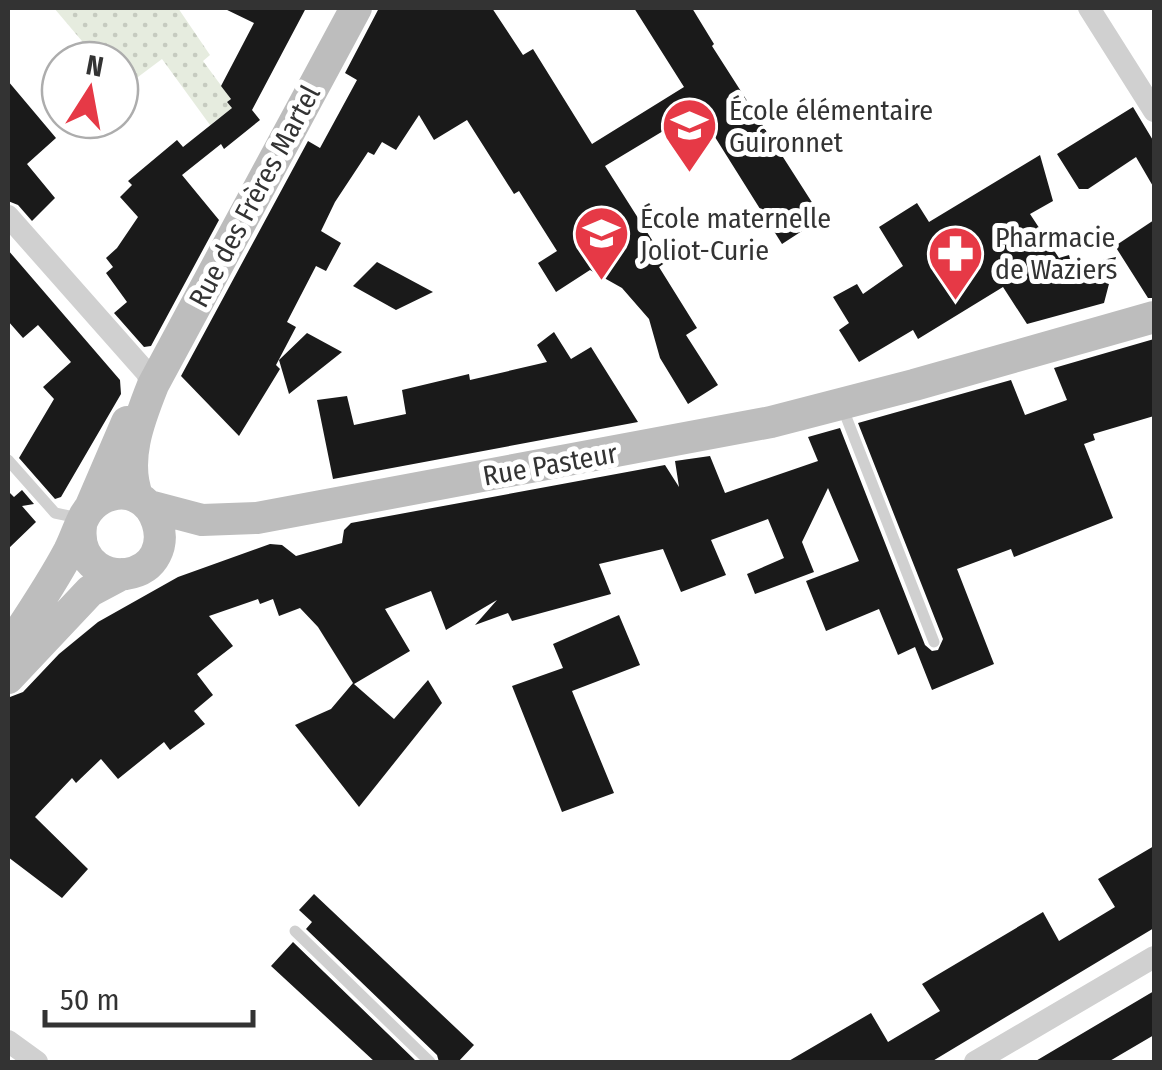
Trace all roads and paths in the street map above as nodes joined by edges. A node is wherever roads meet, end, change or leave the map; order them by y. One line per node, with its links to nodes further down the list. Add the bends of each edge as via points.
1 (356, 8): 6 (street, Rue des Frères Martel)
2 (1089, 8): 3 (street)
3 (1154, 111)
4 (8, 216): 6 (street)
5 (1154, 317): 7 (street, Rue Pasteur)
6 (152, 385): 9 (street, Rue des Frères Martel, via 132,474); 10 (street, Rue des Frères Martel, via 122,430)
7 (842, 404): 11 (street, Rue Pasteur, via 700,437); 13 (lane)
8 (8, 460): 10 (lane, via 56,513)
9 (144, 502): 10 (street, via 112,495); 11 (street, Rue Pasteur, via 202,520); 12 (street, via 159,523 158,550)
10 (85, 518): 12 (street, via 82,546 92,563 102,570); 14 (street, Rue des Frères Martel)
11 (257, 518): 12 (street, Rue Pasteur)
12 (134, 570): 15 (street, Rue Pasteur, via 90,591)
13 (934, 642)
14 (8, 649)
15 (8, 678)
16 (296, 931): 20 (lane)
17 (1154, 957): 21 (street)
18 (8, 1042): 19 (street)
19 (37, 1062)
20 (430, 1062)
21 (975, 1062)

